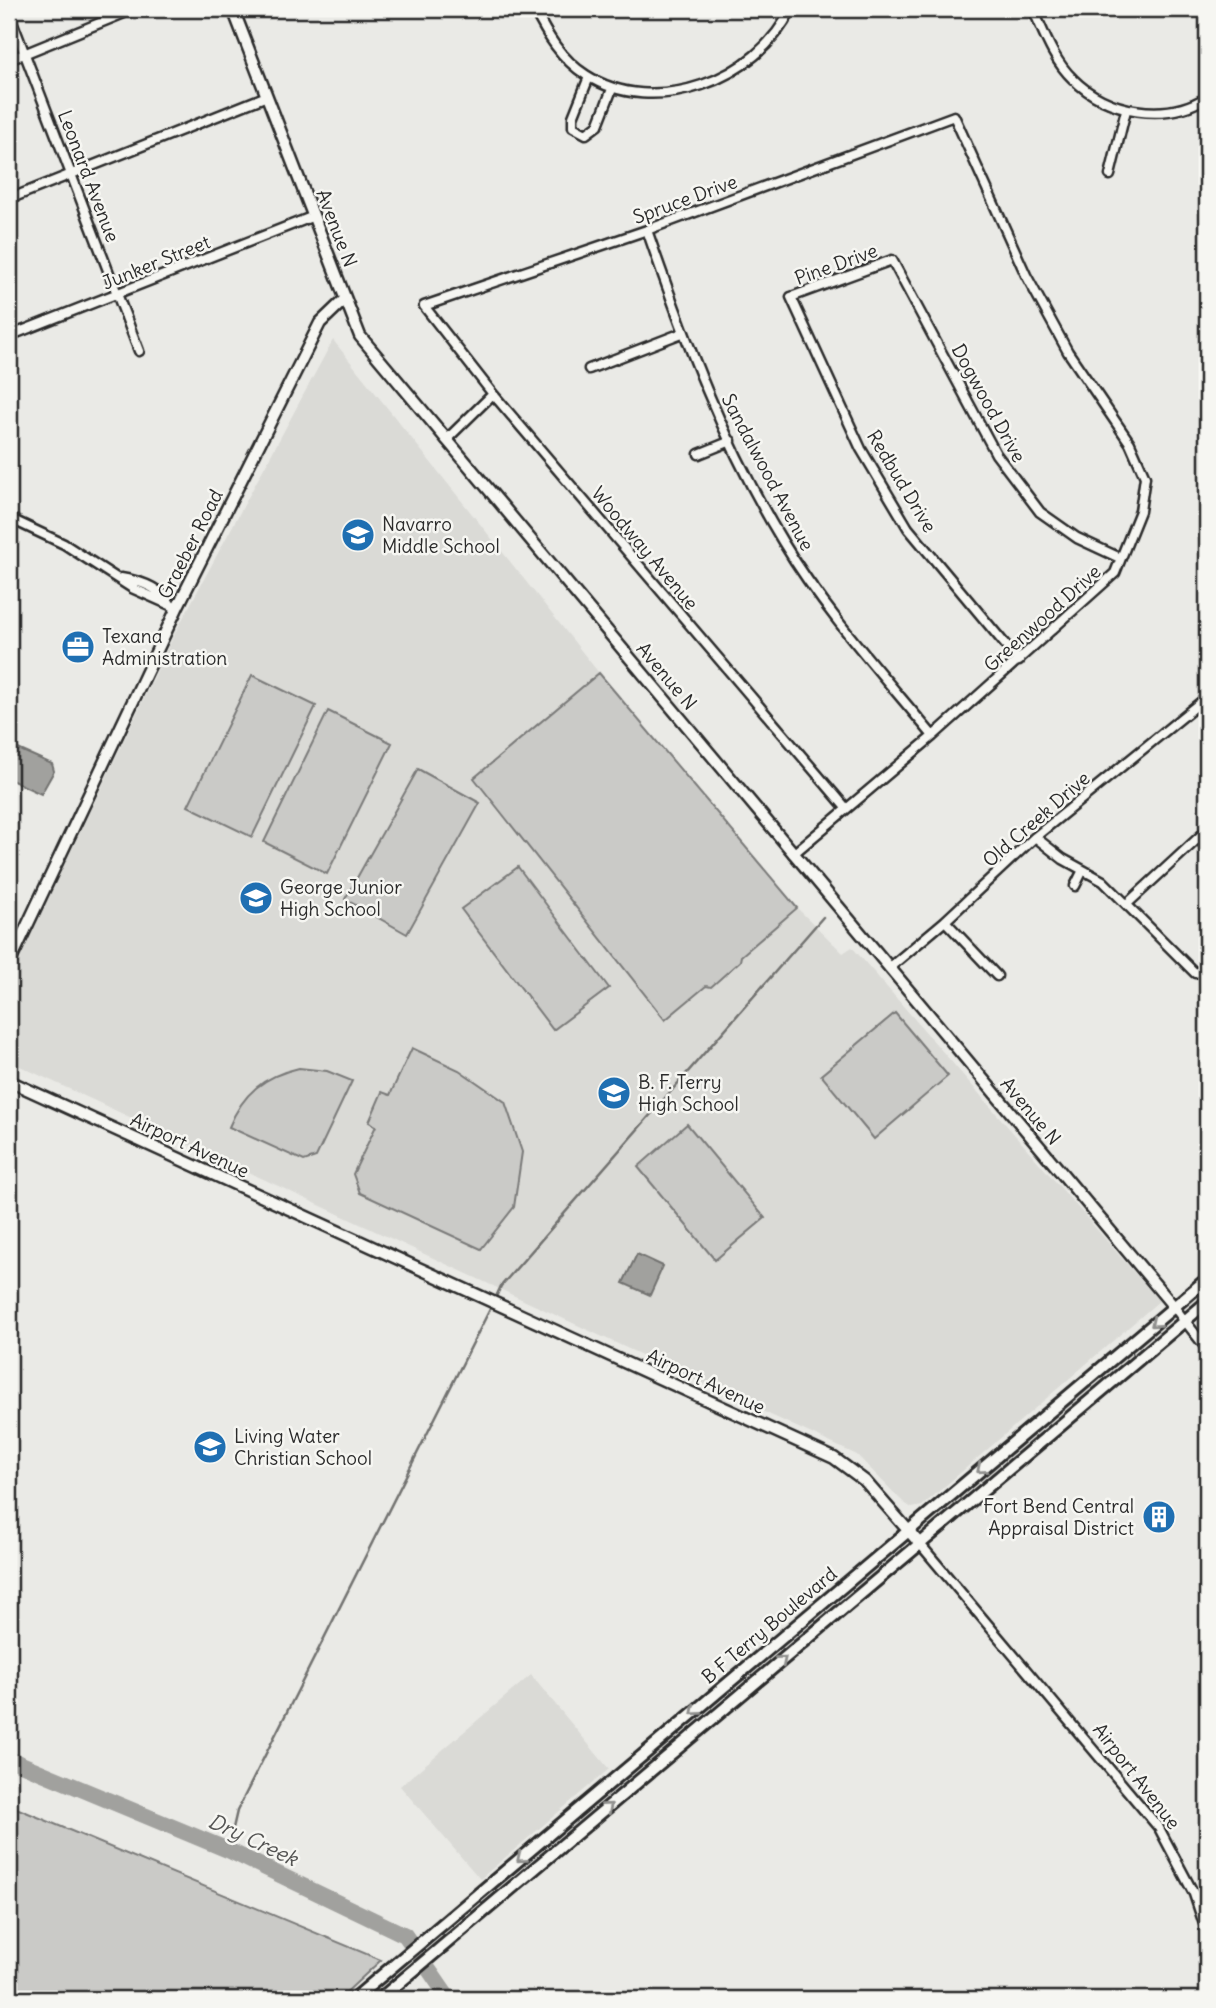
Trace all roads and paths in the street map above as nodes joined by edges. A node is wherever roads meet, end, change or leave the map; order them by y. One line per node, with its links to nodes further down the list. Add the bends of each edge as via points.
1 (134, 9): 7 (street)
2 (233, 9): 11 (street, Avenue N)
3 (534, 9): 9 (street, via 560,53)
4 (791, 9): 10 (street, via 760,52 720,78 658,94)
5 (1032, 9): 13 (street, via 1071,78 1089,93)
6 (9, 13): 7 (street, Leonard Avenue)
7 (24, 54): 8 (street); 15 (street, Leonard Avenue)
8 (9, 60)
9 (589, 77): 10 (street); 10 (street, via 573,117 573,127 580,133 597,125)
10 (612, 89)
11 (267, 96): 15 (street); 18 (street, Avenue N)
12 (1207, 97): 13 (street, via 1176,110)
13 (1126, 110): 16 (street)
14 (954, 116): 19 (street, Spruce Drive); 34 (street, Greenwood Drive, via 1026,275 1068,352 1130,443 1145,477 1140,511)
15 (72, 174): 17 (street); 21 (street, Leonard Avenue)
16 (1110, 174)
17 (9, 199)
18 (314, 216): 21 (street, Junker Street); 23 (street, Avenue N)
19 (647, 230): 24 (street, Spruce Drive); 25 (street, Sandalwood Avenue)
20 (892, 260): 22 (street, Pine Drive); 34 (street, Dogwood Drive, via 1003,464 1041,512 1077,538)
21 (119, 294): 26 (street, Junker Street); 27 (street, Leonard Avenue)
22 (791, 297): 36 (street, Redbud Drive, via 861,449 908,528)
23 (344, 300): 30 (street, Avenue N, via 360,336); 35 (street, Graeber Road, via 320,323)
24 (424, 306): 29 (street, Woodway Avenue)
25 (682, 333): 28 (street); 31 (street, Sandalwood Avenue)
26 (9, 336)
27 (139, 351)
28 (589, 369)
29 (493, 394): 30 (street); 39 (street, Woodway Avenue)
30 (446, 440): 42 (street, Avenue N)
31 (731, 441): 32 (street); 38 (street, Sandalwood Avenue, via 783,541 835,618)
32 (699, 453)
33 (10, 521): 35 (street, via 64,544 121,578 164,594)
34 (1120, 558): 36 (street, Greenwood Drive, via 1115,573)
35 (174, 607): 47 (street, Graeber Road)
36 (1019, 661): 38 (street, Greenwood Drive)
37 (1207, 697): 41 (street, Old Creek Drive)
38 (933, 736): 39 (street, Greenwood Drive)
39 (846, 808): 42 (street, Greenwood Drive)
40 (1207, 831): 45 (street)
41 (1035, 837): 43 (street); 46 (street, Old Creek Drive)
42 (793, 854): 48 (street, Avenue N)
43 (1083, 870): 44 (street); 45 (street)
44 (1075, 886)
45 (1128, 902): 49 (street, via 1195,973)
46 (945, 921): 48 (street, Old Creek Drive); 50 (street)
47 (9, 964)
48 (888, 968): 54 (street, Avenue N)
49 (1207, 969)
50 (997, 976)
51 (9, 1081): 57 (street, Airport Avenue, via 834,1458 865,1480)
52 (1207, 1279): 54 (main road, B F Terry Boulevard)
53 (1207, 1302): 55 (main road, B F Terry Boulevard)
54 (1174, 1307): 55 (street); 57 (main road, B F Terry Boulevard, one-way to 57)
55 (1184, 1321): 56 (street); 58 (main road, B F Terry Boulevard)
56 (1207, 1349)
57 (909, 1530): 58 (street, Airport Avenue); 60 (main road, B F Terry Boulevard, one-way to 60)
58 (920, 1544): 59 (street, Airport Avenue, via 1159,1828 1194,1894); 61 (main road, B F Terry Boulevard, one-way to 58)
59 (1207, 1933)
60 (354, 1999)
61 (380, 1999)

